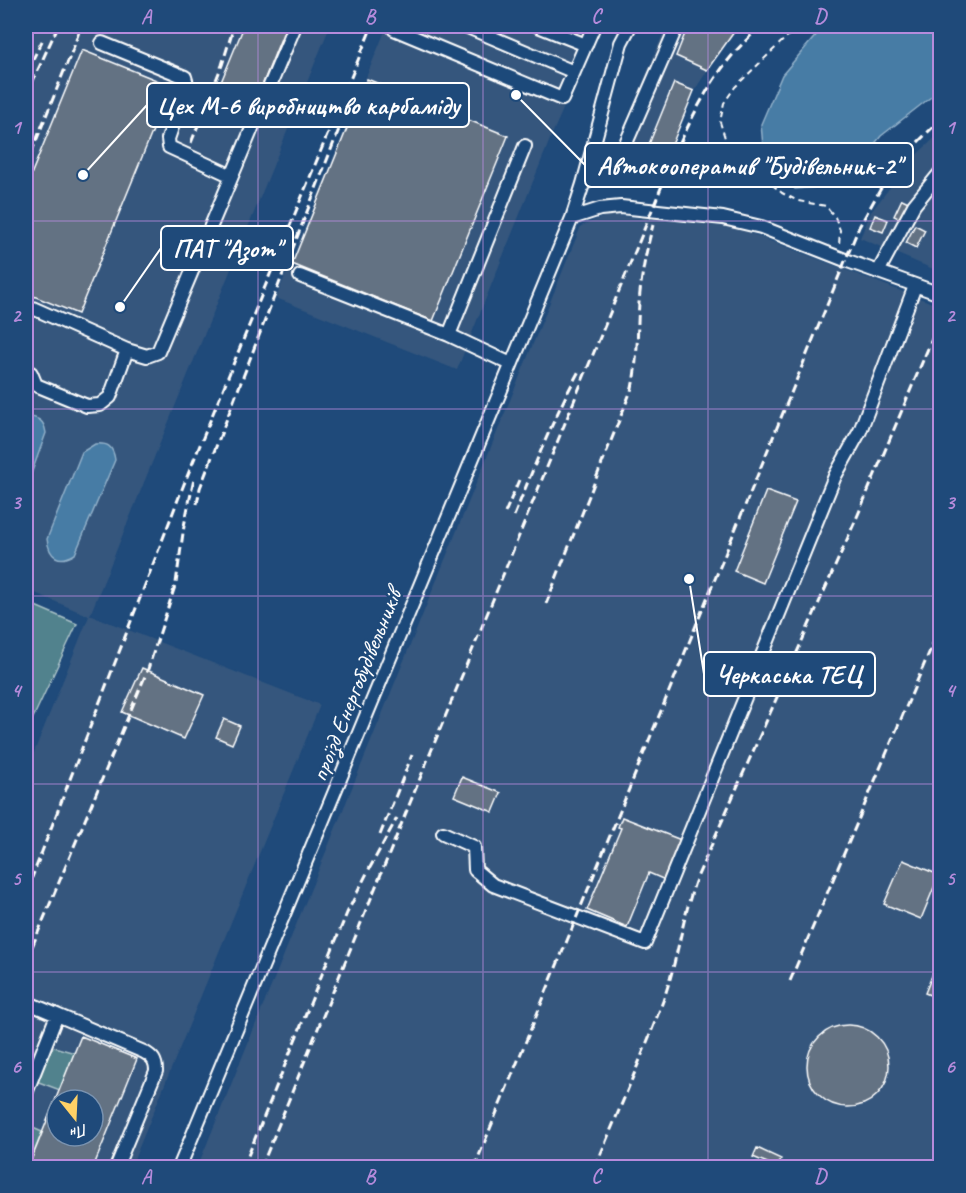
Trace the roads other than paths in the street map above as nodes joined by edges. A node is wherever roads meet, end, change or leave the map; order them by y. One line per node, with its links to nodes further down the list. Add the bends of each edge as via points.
1 (295, 26): 13 (street)
2 (465, 26): 10 (street)
3 (538, 26): 9 (street)
4 (594, 26): 9 (street)
5 (630, 26): 14 (street, проїзд Енергобудівельників, via 621,44)
6 (676, 26): 14 (street, via 616,166)
7 (394, 29): 10 (street, via 562,99)
8 (102, 43): 13 (street, via 185,77 187,84 168,139 169,147)
9 (586, 45): 10 (street)
10 (574, 72)
11 (525, 146): 21 (street)
12 (940, 173): 16 (street, via 914,205)
13 (231, 176): 22 (street, via 158,352 147,356)
14 (583, 184): 15 (street, проїзд Енергобудівельників)
15 (572, 218): 16 (street, via 621,207 723,218 761,226); 23 (street, проїзд Енергобудівельників)
16 (878, 272): 18 (street)
17 (300, 276): 21 (street)
18 (915, 286): 19 (street); 25 (street, via 860,431 835,476 645,944 493,885 475,870 474,848)
19 (940, 294)
20 (26, 305): 22 (street)
21 (449, 335): 23 (street)
22 (127, 350): 24 (street, via 110,397 100,405 87,406 36,385)
23 (511, 364): 30 (street, проїзд Енергобудівельників)
24 (31, 373)
25 (443, 833)
26 (26, 1002): 27 (street)
27 (57, 1015): 28 (street); 29 (street, via 144,1052 156,1064)
28 (26, 1093)
29 (116, 1167)
30 (179, 1167)

